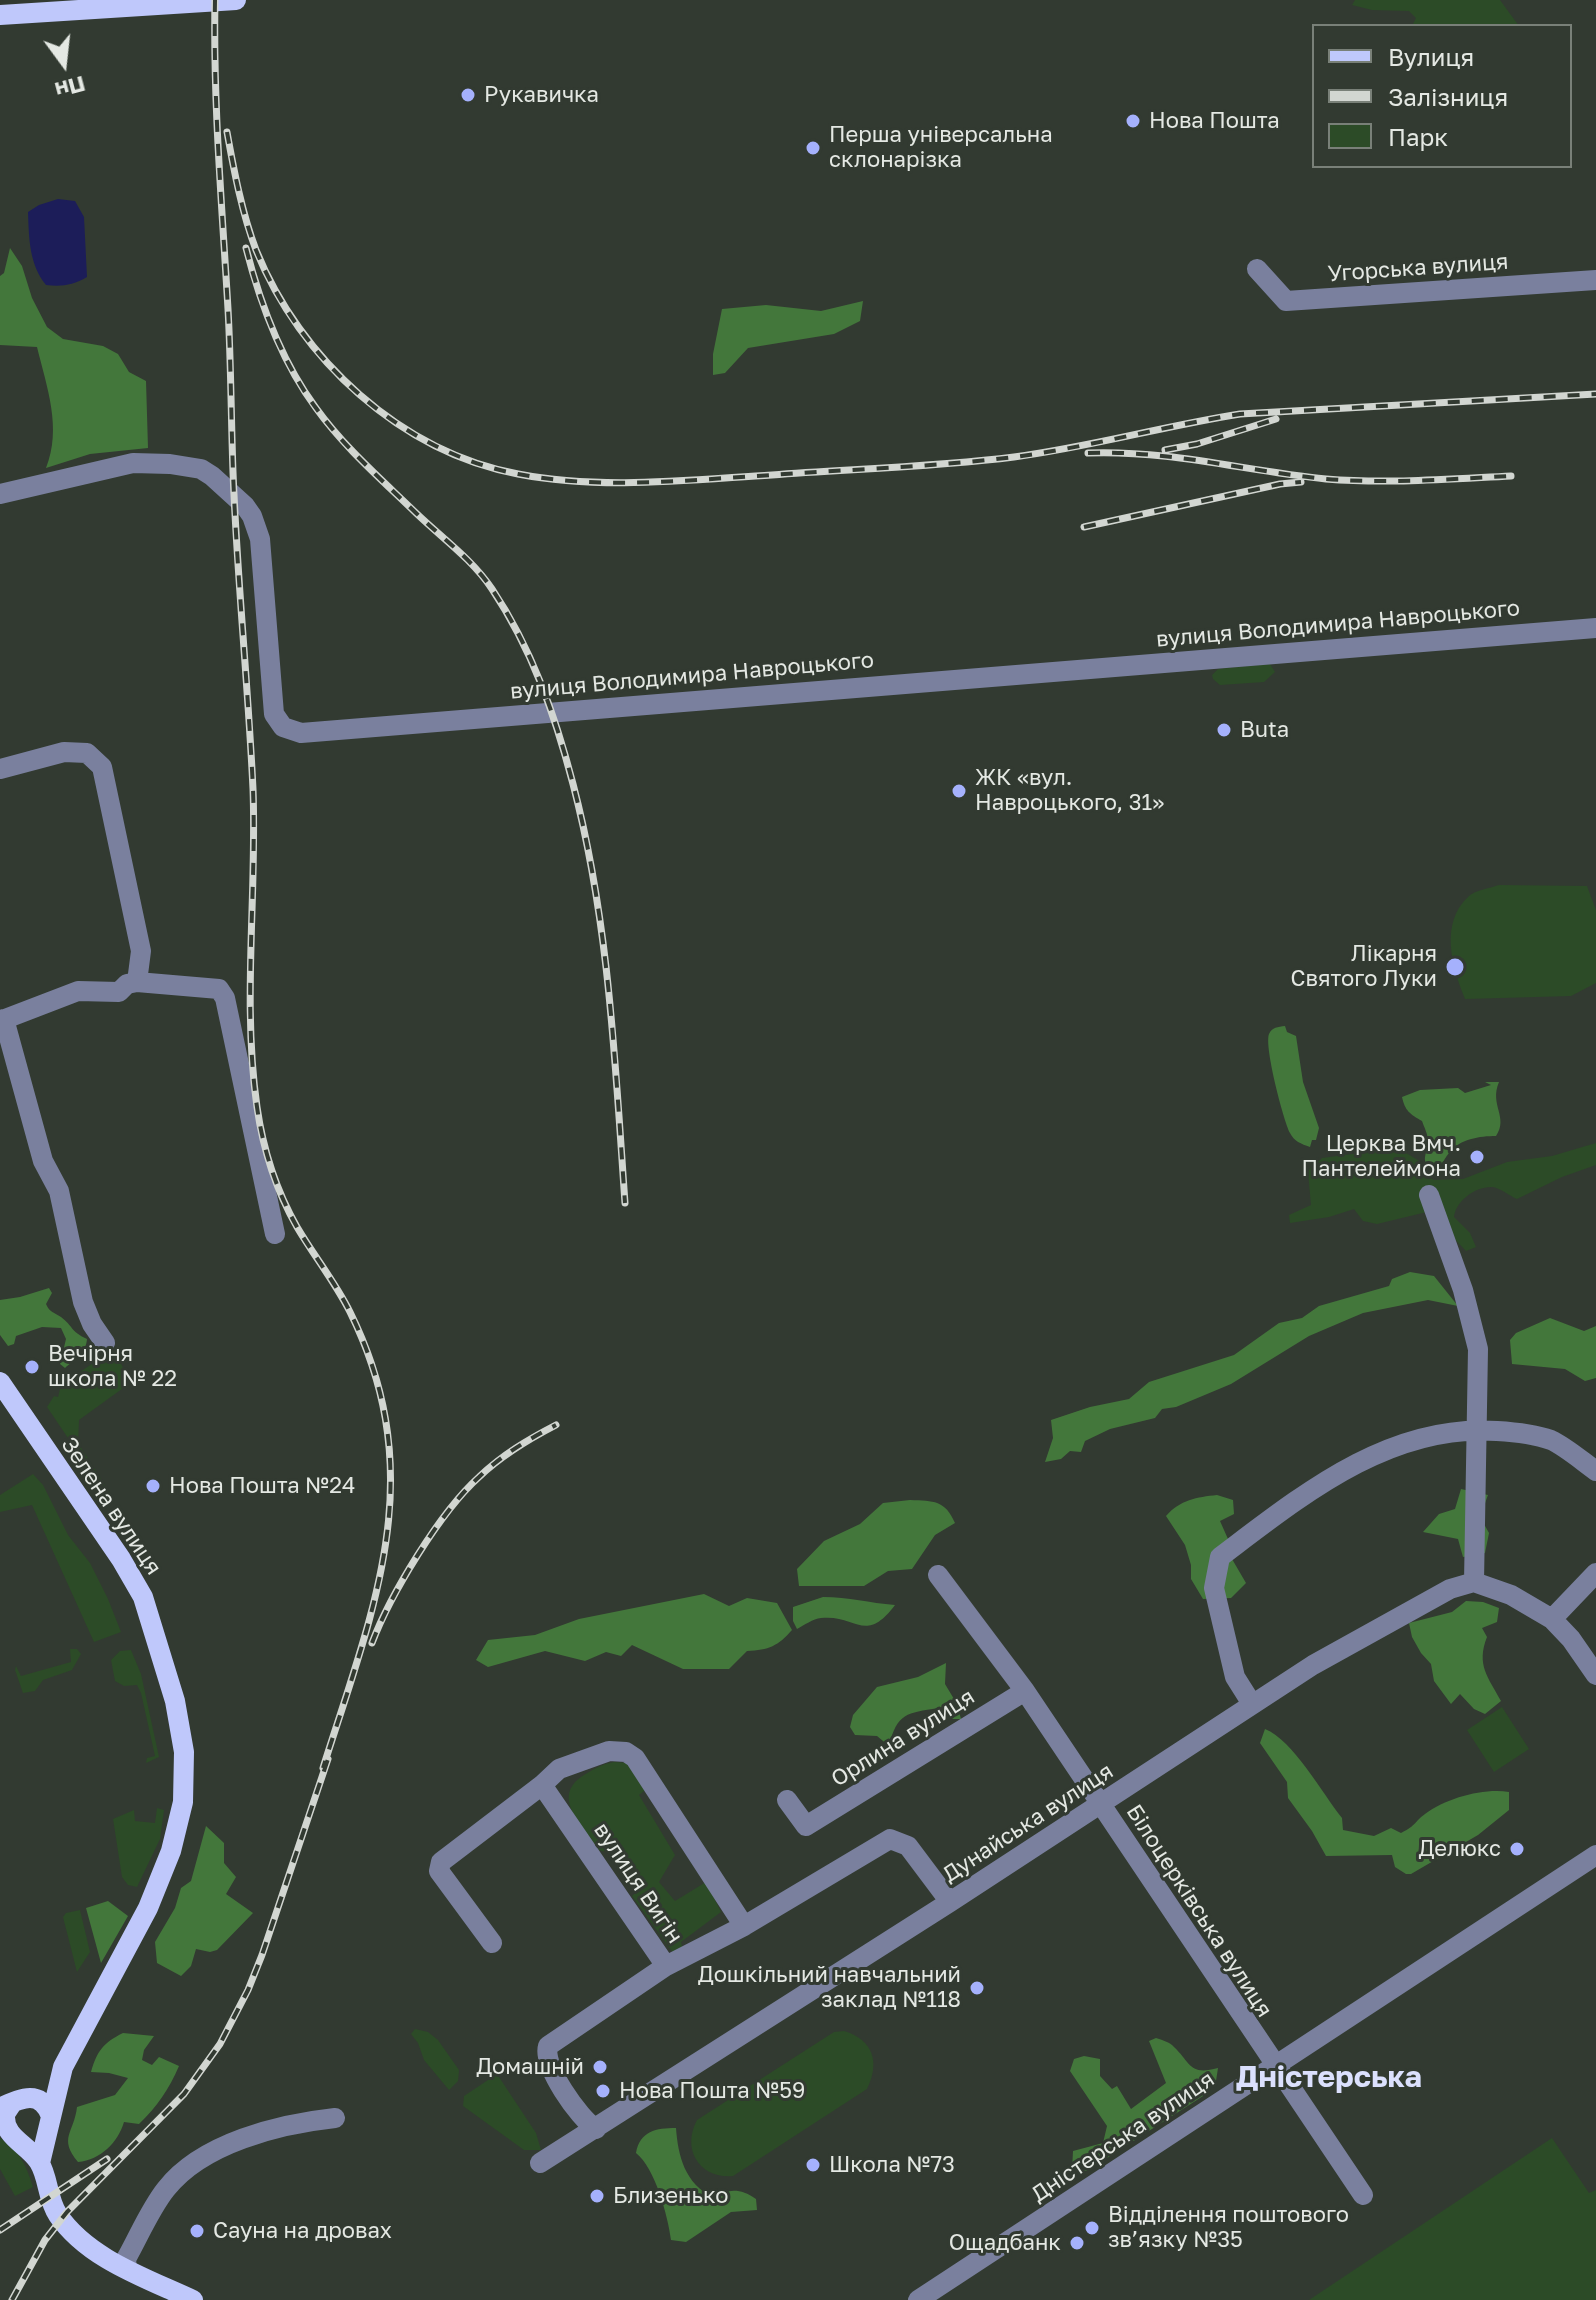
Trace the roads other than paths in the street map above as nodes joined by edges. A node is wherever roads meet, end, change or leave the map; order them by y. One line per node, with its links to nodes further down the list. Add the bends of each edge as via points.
1 (236, 0): 2 (main road)
2 (0, 15)
3 (1257, 269): 4 (street, Угорська вулиця, via 1286,301)
4 (1596, 280)
5 (0, 494): 6 (street, вулиця Володимира Навроцького, via 133,463 201,469 212,476 245,506 256,525 265,575 274,714 283,727 301,733)
6 (1596, 628)
7 (0, 769): 8 (street, via 64,752 87,753 102,767 141,951)
8 (137, 982): 9 (street, via 119,992 78,991); 11 (street, via 219,989 225,998)
9 (2, 1020): 12 (street, via 43,1161 59,1191 83,1302)
10 (1429, 1195): 14 (street, via 1478,1349)
11 (275, 1234)
12 (105, 1343)
13 (0, 1382): 32 (main road, Зелена вулиця, via 143,1597 175,1701 184,1752 180,1818 159,1884)
14 (1478, 1429): 15 (street, via 1552,1441); 18 (street); 22 (street, via 1412,1441 1348,1467 1220,1557 1214,1588 1235,1677)
15 (1596, 1471)
16 (1596, 1573): 19 (street)
17 (938, 1575): 21 (street, Білоцерківська вулиця)
18 (1474, 1582): 19 (street, via 1511,1595); 22 (street, Дунайська вулиця, via 1390,1621)
19 (1552, 1619): 20 (street)
20 (1596, 1675)
21 (1025, 1691): 24 (street, Орлина вулиця, via 806,1826); 25 (street, Білоцерківська вулиця)
22 (1252, 1704): 25 (street, Дунайська вулиця)
23 (542, 1785): 28 (street, via 559,1769 609,1751 635,1758); 29 (street, via 439,1866); 30 (street, вулиця Вигін)
24 (787, 1800)
25 (1101, 1804): 27 (street, Дунайська вулиця); 31 (street, Білоцерківська вулиця)
26 (1596, 1855): 31 (street, Дністерська вулиця)
27 (950, 1902): 28 (street, via 908,1846 890,1839); 36 (street, Дунайська вулиця)
28 (744, 1926): 30 (street)
29 (492, 1943)
30 (666, 1966): 36 (street, вулиця Вигін, via 546,2050 548,2063 580,2115)
31 (1274, 2066): 40 (street, Білоцерківська вулиця); 43 (street, Дністерська вулиця)
32 (63, 2067): 33 (main road, Зелена вулиця); 35 (main road, Зелена вулиця)
33 (13, 2102): 35 (main road, via 42,2102); 37 (main road, via 5,2114)
34 (335, 2118): 41 (street, via 237,2140 191,2165 166,2188 126,2259)
35 (48, 2123): 37 (main road, via 32,2140); 38 (main road, Зелена вулиця)
36 (596, 2129): 39 (street, Дунайська вулиця)
37 (7, 2131): 38 (main road)
38 (40, 2163): 41 (main road, via 59,2217 92,2248)
39 (540, 2163)
40 (1363, 2195)
41 (127, 2269): 42 (main road)
42 (193, 2300)
43 (918, 2300)

